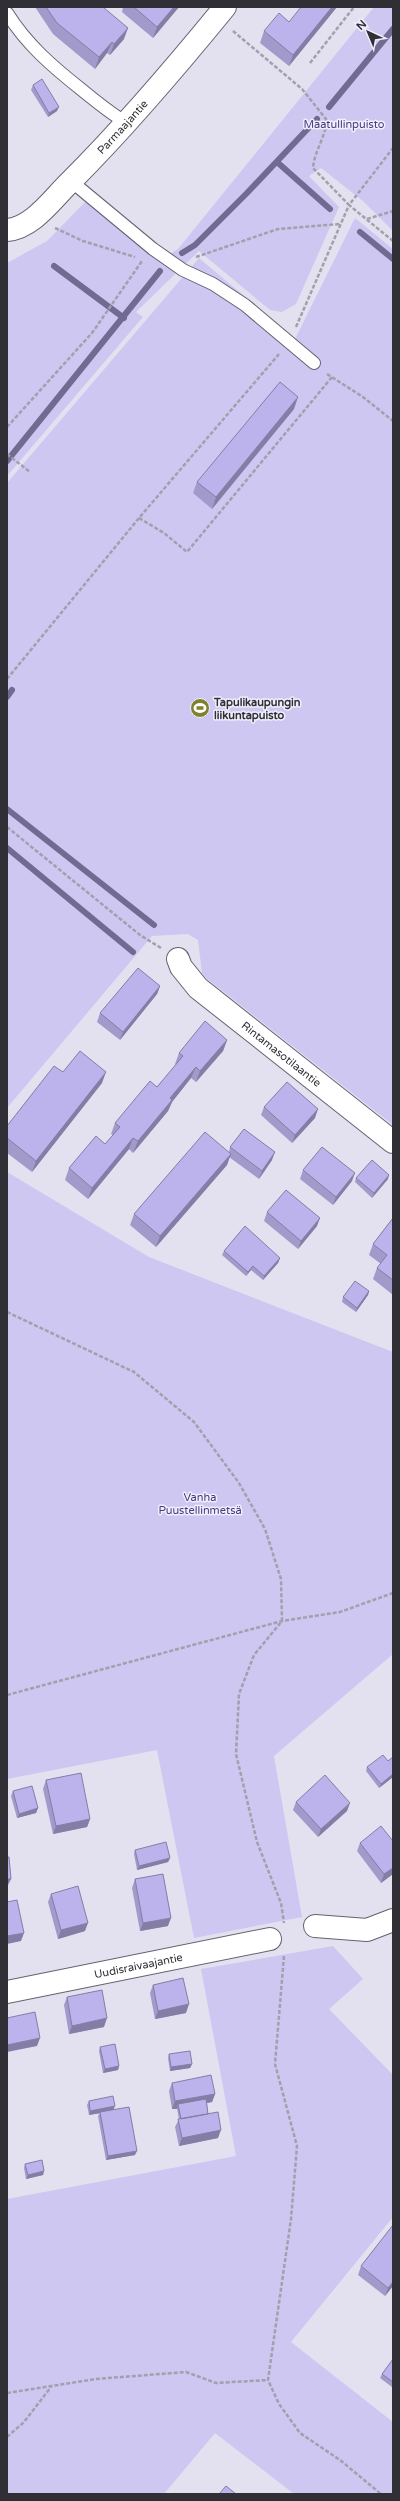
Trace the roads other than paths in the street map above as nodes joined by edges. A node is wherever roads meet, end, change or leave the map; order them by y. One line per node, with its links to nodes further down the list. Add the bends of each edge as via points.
1 (226, 7): 3 (street, Parmaajantie)
2 (7, 13): 3 (lane, via 28,44 52,66)
3 (127, 123): 4 (street, Parmaajantie)
4 (71, 181): 5 (street, Parmaajantie, via 28,222); 6 (lane, via 153,249 245,305)
5 (7, 230)
6 (314, 363)
7 (178, 959): 8 (street, Rintamasotilaantie, via 181,967 198,988)
8 (393, 1142)
9 (393, 1920): 10 (street, via 367,1930)
10 (315, 1926)
11 (280, 1940): 12 (street, Uudisraivaajantie)
12 (7, 1992)

